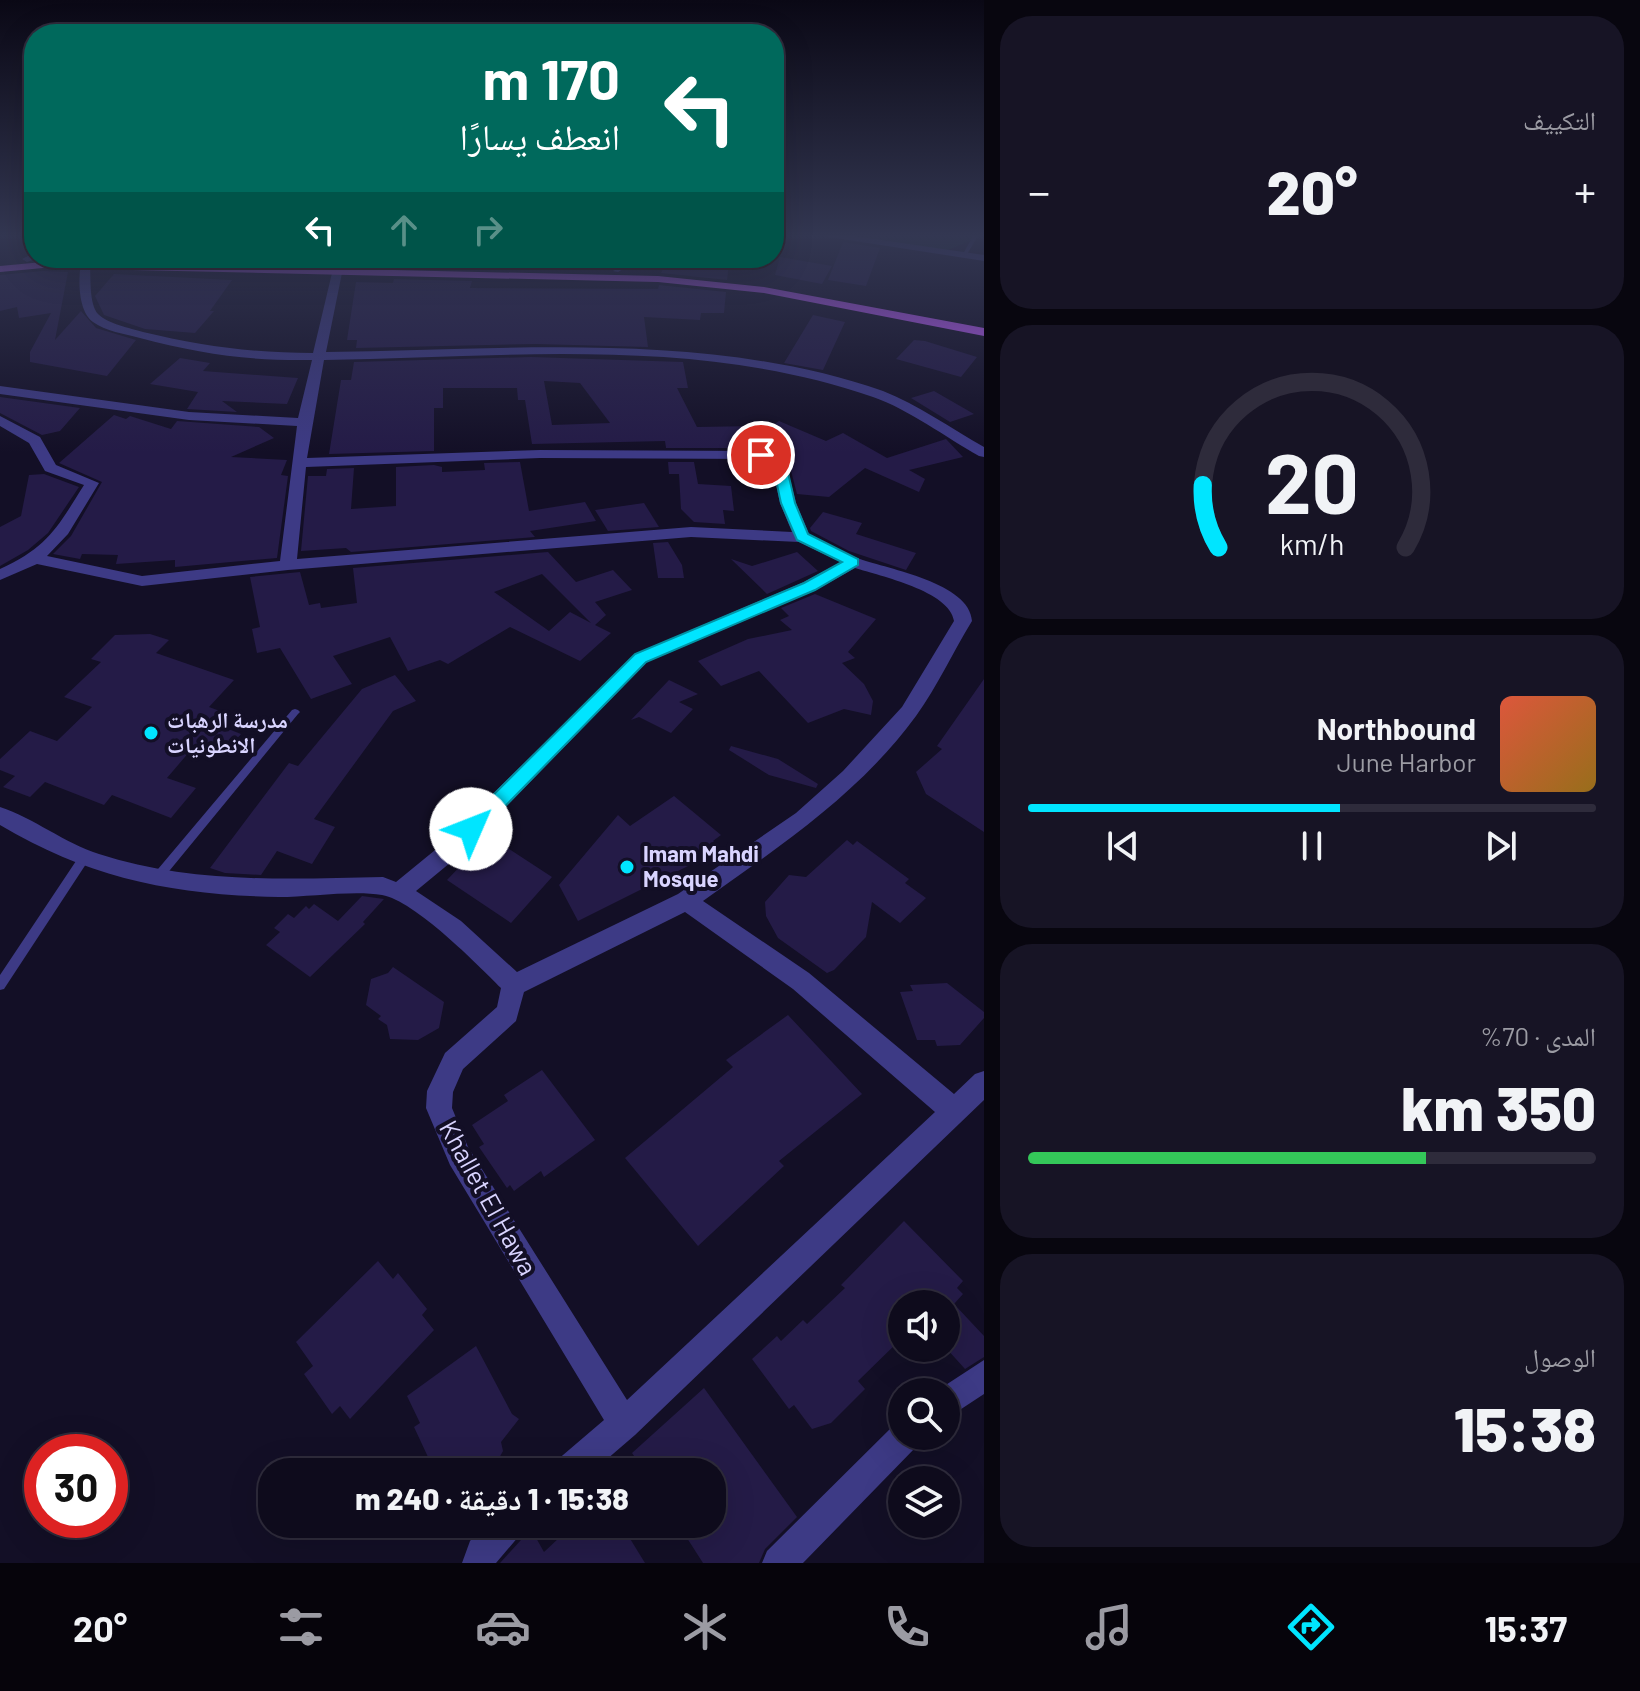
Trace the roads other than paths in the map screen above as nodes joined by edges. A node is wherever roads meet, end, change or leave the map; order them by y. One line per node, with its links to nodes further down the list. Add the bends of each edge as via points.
1 (88, 307): 7 (street, via 109,326 220,354)
2 (329, 307): 7 (street)
3 (860, 307): 6 (main road)
4 (897, 307): 5 (main road)
5 (984, 323)
6 (984, 332)
7 (317, 355): 10 (street); 11 (street, via 585,352 738,362 881,395)
8 (0, 390): 10 (street, via 165,414)
9 (0, 420): 14 (street, via 35,440 50,468 92,483 63,531)
10 (304, 422): 12 (street)
11 (984, 453)
12 (299, 463): 13 (street, via 540,454 761,455 779,464); 16 (street)
13 (802, 537): 15 (street); 16 (street, via 691,532)
14 (35, 559): 16 (street, via 142,581); 17 (street)
15 (853, 562): 22 (street, via 810,586 641,658 448,852); 23 (street, via 927,586 958,609 963,621 909,712 850,776 763,850)
16 (288, 565)
17 (0, 575)
18 (295, 712): 21 (lane)
19 (0, 815): 20 (street, via 32,836)
20 (84, 858): 21 (street); 24 (lane)
21 (155, 880): 22 (street, via 227,888 383,886)
22 (400, 891): 25 (street, via 473,945)
23 (686, 901): 25 (street); 27 (street, via 801,981)
24 (0, 985)
25 (514, 985): 30 (street, Khallet El Hawa, via 507,1013 448,1068 439,1108 466,1169)
26 (984, 1083): 27 (street)
27 (955, 1112): 30 (street)
28 (984, 1375): 29 (street)
29 (960, 1393)
30 (624, 1424): 32 (street)
31 (891, 1450): 35 (street)
32 (584, 1458)
33 (495, 1538): 34 (street)
34 (479, 1563)
35 (779, 1563)

